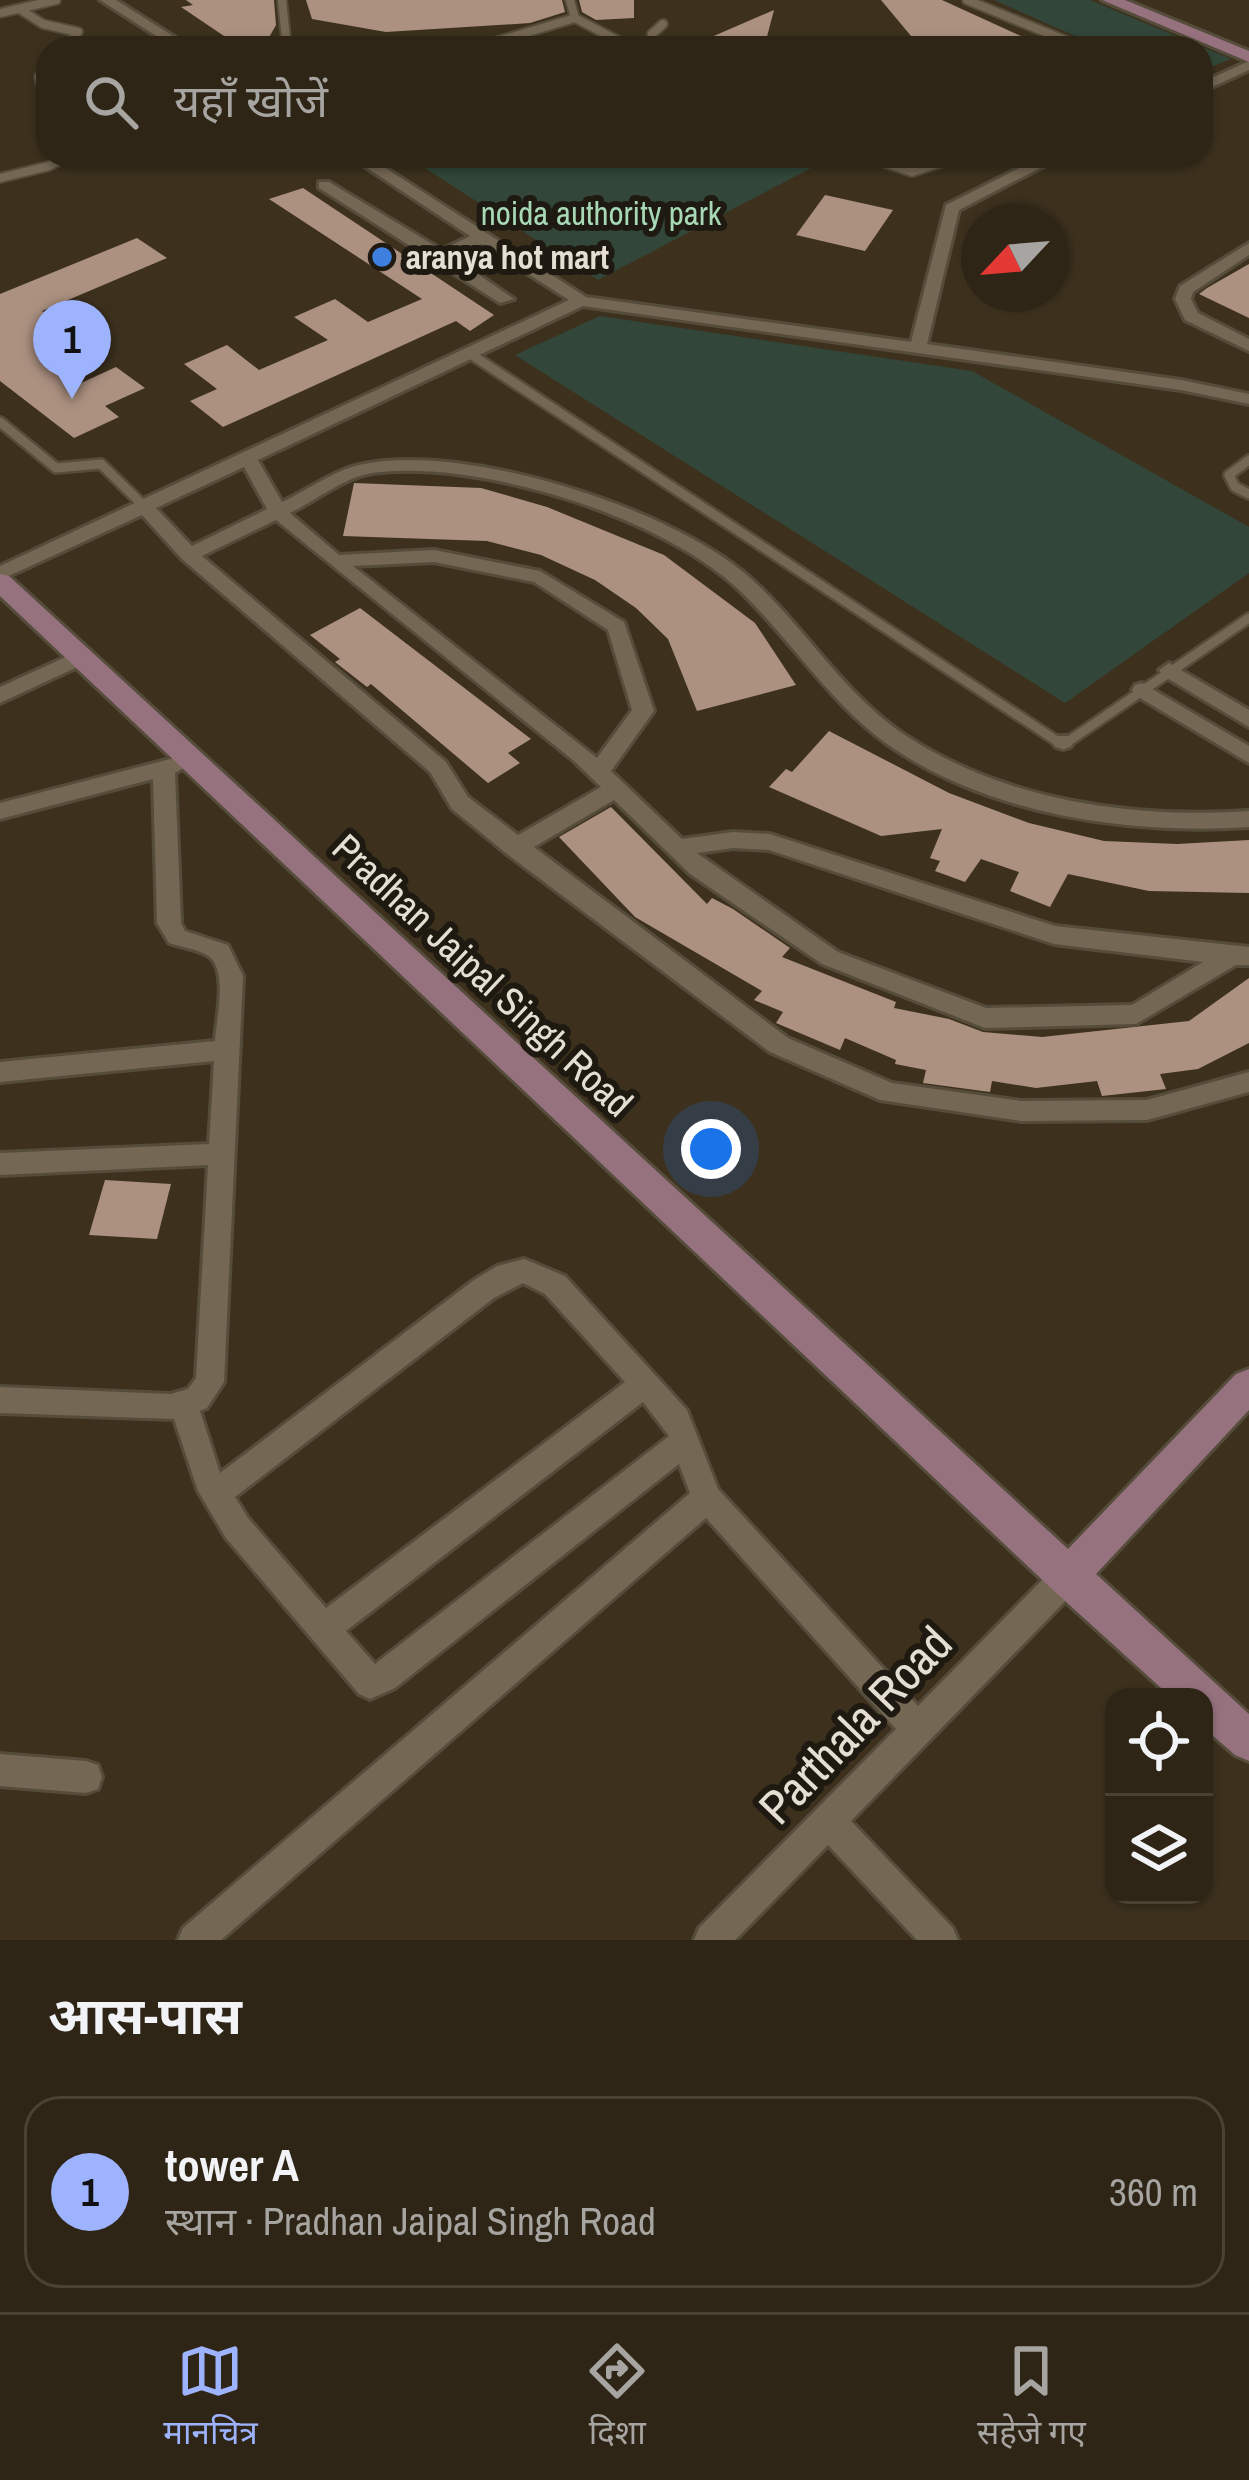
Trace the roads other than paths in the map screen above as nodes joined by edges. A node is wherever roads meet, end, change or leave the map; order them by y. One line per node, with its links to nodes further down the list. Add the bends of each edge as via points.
1 (56, 0): 8 (lane)
2 (106, 0): 13 (street)
3 (282, 0): 14 (lane)
4 (570, 0): 10 (lane)
5 (967, 0): 18 (lane)
6 (1110, 0): 19 (street)
7 (1146, 0): 20 (street)
8 (21, 10): 9 (lane); 12 (lane)
9 (0, 14)
10 (575, 18): 15 (lane); 16 (lane)
11 (663, 24): 17 (lane)
12 (75, 36)
13 (165, 36)
14 (286, 36)
15 (515, 36)
16 (609, 36)
17 (652, 36)
18 (1055, 36)
19 (1192, 36)
20 (1249, 42)
21 (1213, 45): 22 (street)
22 (1249, 61): 23 (street)
23 (1213, 81)
24 (42, 168): 29 (lane)
25 (376, 168): 31 (street)
26 (888, 168): 27 (lane)
27 (935, 168)
28 (1029, 168): 37 (street, via 952,208)
29 (0, 178)
30 (324, 185): 33 (street)
31 (482, 237): 33 (street); 35 (street)
32 (1246, 253): 36 (street, via 1183,299 1191,316)
33 (441, 257): 34 (street)
34 (506, 299)
35 (581, 301): 37 (street); 38 (street)
36 (1249, 346)
37 (918, 347): 39 (street)
38 (469, 352): 41 (street); 52 (lane, via 1063,745)
39 (1249, 399)
40 (0, 422): 44 (lane, via 56,468 101,464)
41 (247, 457): 44 (street); 45 (street)
42 (1249, 460): 43 (lane, via 1229,475)
43 (1249, 494)
44 (143, 505): 46 (street); 48 (street)
45 (278, 512): 46 (street); 47 (street); 59 (street, via 366,468 540,484 646,523 724,566 867,717 929,760 1129,821)
46 (189, 555): 60 (street, via 438,767 460,803)
47 (334, 561): 57 (street); 57 (street, via 434,556 540,577 617,627 643,711)
48 (0, 578): 50 (street, Pradhan Jaipal Singh Road)
49 (1249, 618): 51 (lane)
50 (81, 657): 53 (street); 56 (street, Pradhan Jaipal Singh Road)
51 (1169, 670): 52 (lane); 54 (street)
52 (1142, 691): 55 (street)
53 (0, 696)
54 (1249, 720)
55 (1249, 756)
56 (179, 765): 58 (street); 63 (street, via 170,923 177,937 215,944 229,958); 75 (street, Pradhan Jaipal Singh Road)
57 (607, 780): 60 (street); 61 (street)
58 (0, 811)
59 (1249, 819)
60 (515, 848): 65 (street, via 779,1046 889,1093 1021,1111 1147,1111)
61 (677, 848): 62 (street, via 770,842 1054,935); 62 (street, via 830,958 985,1018 1136,1014)
62 (1240, 956)
63 (227, 1050): 64 (street); 66 (street)
64 (0, 1072)
65 (1249, 1082)
66 (222, 1154): 67 (street); 71 (street, via 210,1382)
67 (0, 1164)
68 (645, 1383): 72 (street); 73 (street, via 555,1285 524,1271 507,1274); 76 (street)
69 (1249, 1385): 75 (street)
70 (0, 1400): 71 (street)
71 (183, 1403): 73 (street)
72 (687, 1440): 74 (street); 76 (street, via 384,1677 370,1683)
73 (215, 1494): 76 (street)
74 (707, 1498): 79 (street); 84 (street)
75 (1067, 1577): 77 (street, Pradhan Jaipal Singh Road); 79 (street, Parthala Road)
76 (322, 1629)
77 (1190, 1688)
78 (1213, 1709): 80 (street, Pradhan Jaipal Singh Road)
79 (918, 1729): 83 (street, Parthala Road)
80 (1249, 1741)
81 (0, 1770): 82 (street)
82 (86, 1777)
83 (828, 1821): 85 (street, Parthala Road); 86 (street)
84 (194, 1940)
85 (711, 1940)
86 (941, 1940)

